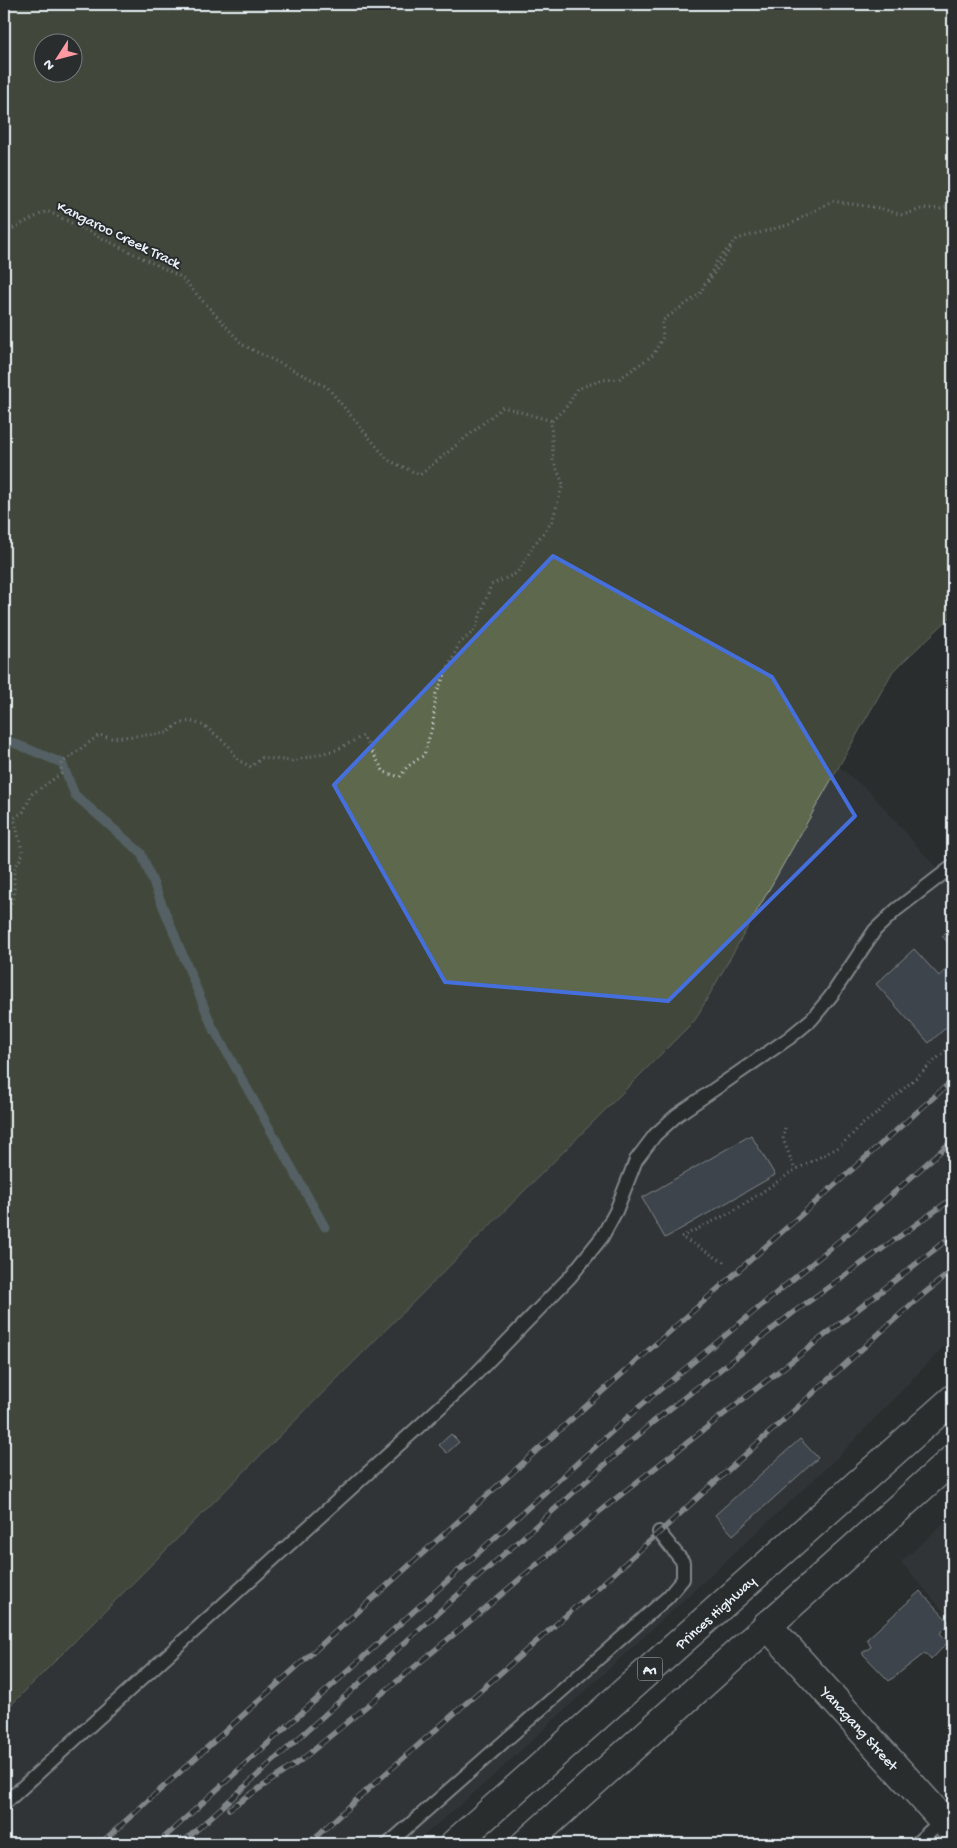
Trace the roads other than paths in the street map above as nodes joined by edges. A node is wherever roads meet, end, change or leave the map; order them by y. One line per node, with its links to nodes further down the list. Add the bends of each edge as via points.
1 (953, 866): 8 (lane, via 875,930 812,1019 677,1115 655,1135 636,1160 602,1237 570,1277 470,1380)
2 (953, 1378): 5 (main road)
3 (953, 1399): 5 (main road, Princes Highway / A1)
4 (953, 1459): 7 (main road)
5 (847, 1494): 11 (main road, Princes Highway / A1)
6 (659, 1532): 10 (lane, via 683,1562 682,1579 668,1597)
7 (767, 1625): 9 (main road, Yanagang Street); 12 (main road)
8 (4, 1804)
9 (950, 1820): 13 (lane)
10 (388, 1844)
11 (454, 1844)
12 (525, 1844)
13 (916, 1844)

